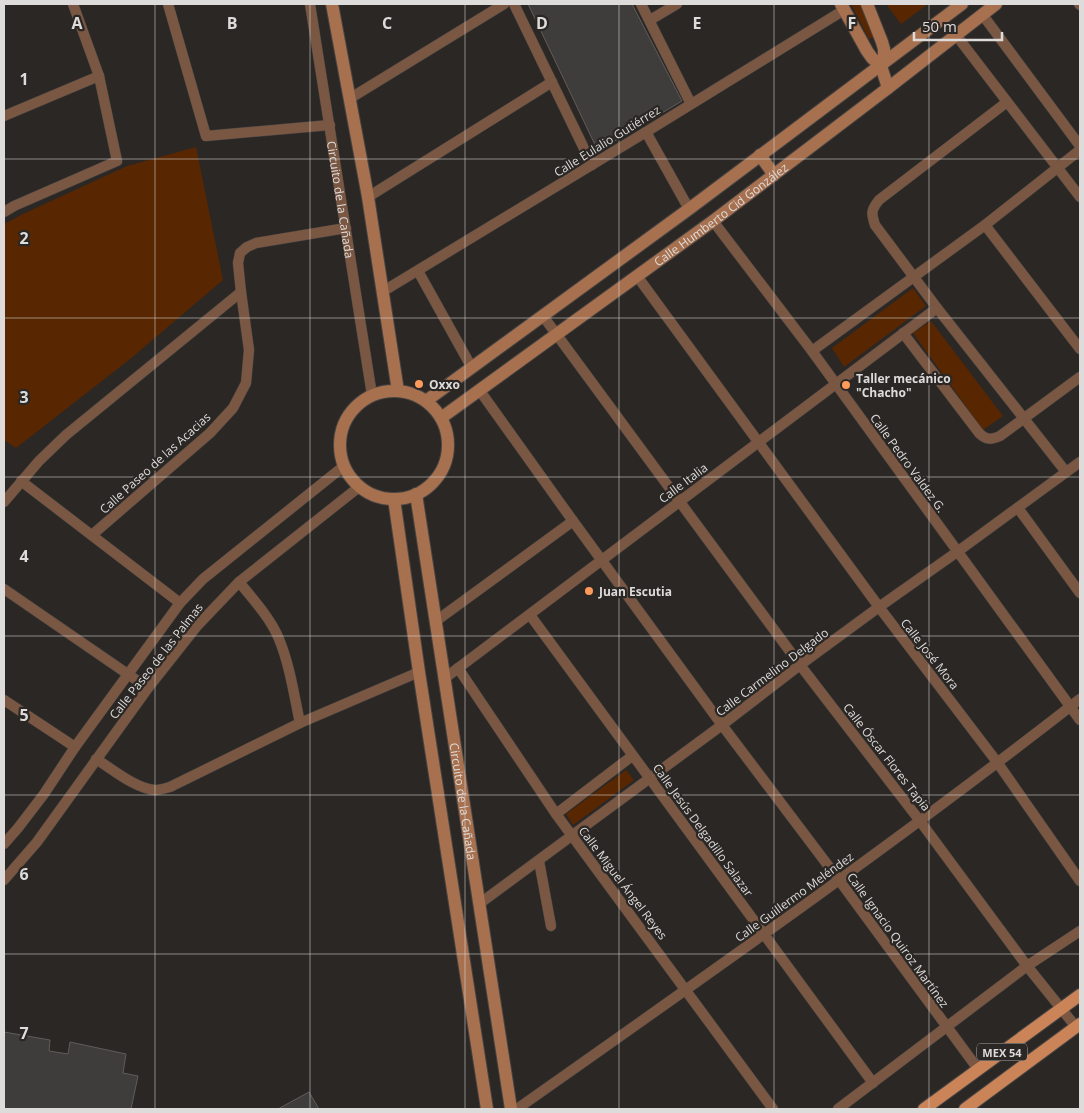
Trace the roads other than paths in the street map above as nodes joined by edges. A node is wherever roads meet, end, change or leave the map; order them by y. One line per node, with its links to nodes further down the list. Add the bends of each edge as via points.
1 (73, 4): 17 (street)
2 (168, 4): 24 (street, via 206,136)
3 (310, 4): 24 (street, Circuito de la Cañada)
4 (332, 4): 20 (street, Circuito de la Cañada)
5 (504, 4): 20 (street)
6 (514, 4): 18 (street)
7 (641, 4): 14 (street)
8 (677, 4): 14 (street)
9 (867, 4): 16 (street, via 884,50)
10 (962, 4): 16 (street, Calle Humberto Cid González)
11 (996, 4): 13 (street, Calle Humberto Cid González)
12 (842, 7): 16 (street, via 867,51); 22 (street, Calle Eulalio Gutiérrez)
13 (982, 14): 15 (street, Calle Humberto Cid González); 26 (street)
14 (650, 20): 22 (street)
15 (956, 35): 19 (street, Calle Humberto Cid González); 21 (street)
16 (881, 66): 19 (street); 28 (street, Calle Humberto Cid González)
17 (99, 76): 23 (street); 35 (street, via 118,162)
18 (552, 82): 29 (street); 32 (street)
19 (888, 88): 31 (street, Calle Humberto Cid González)
20 (349, 99): 32 (street, Circuito de la Cañada)
21 (1007, 102): 30 (street); 41 (street, via 873,207 875,225)
22 (691, 104): 25 (street, Calle Eulalio Gutiérrez)
23 (4, 116)
24 (330, 125): 38 (street, Circuito de la Cañada)
25 (646, 132): 29 (street, Calle Eulalio Gutiérrez); 34 (street)
26 (1080, 146)
27 (1080, 150): 30 (street)
28 (760, 155): 31 (street); 34 (street, Calle Humberto Cid González)
29 (592, 164): 39 (street, Calle Eulalio Gutiérrez)
30 (1057, 168): 33 (street); 37 (street)
31 (774, 175): 36 (street, Calle Humberto Cid González)
32 (368, 197): 43 (street, Circuito de la Cañada)
33 (1080, 197)
34 (689, 209): 45 (street, Calle Humberto Cid González)
35 (4, 212)
36 (713, 221): 40 (street, Calle Humberto Cid González); 49 (street, Calle Pedro Valdez G.)
37 (985, 225): 41 (street); 48 (street)
38 (346, 228): 42 (street, Calle Paseo de las Acacias, via 247,247 240,253 238,263); 55 (street, Circuito de la Cañada)
39 (418, 271): 43 (street, Calle Eulalio Gutiérrez); 50 (street)
40 (637, 276): 47 (street, Calle Humberto Cid González); 59 (street, Calle José Mora)
41 (913, 276): 44 (street); 49 (street)
42 (241, 292): 63 (street, via 66,435); 71 (street, Calle Paseo de las Acacias, via 249,350 246,383 233,408 210,433)
43 (382, 292): 53 (street, Circuito de la Cañada)
44 (937, 308): 46 (street, Calle Italia); 58 (street)
45 (543, 316): 47 (street, Calle Óscar Flores Tapia); 50 (street, Calle Humberto Cid González)
46 (903, 333): 52 (street, Calle Italia); 58 (street, via 979,433 988,440 1000,436)
47 (556, 335): 54 (street, Calle Humberto Cid González); 67 (street, Calle Óscar Flores Tapia)
48 (1080, 349)
49 (812, 351): 52 (street, Calle Pedro Valdez G.)
50 (472, 368): 56 (street, Calle Humberto Cid González)
51 (1080, 377): 58 (street)
52 (836, 385): 59 (street, Calle Italia); 72 (street, Calle Pedro Valdez G.)
53 (398, 391): 55 (street); 56 (street)
54 (480, 391): 57 (street, Calle Humberto Cid González); 70 (street, Calle Ignacio Quiroz Martínez)
55 (372, 395): 61 (street, via 357,404 346,417 340,433 339,450)
56 (426, 401): 57 (street)
57 (441, 418): 65 (street, via 447,435 445,462 431,484)
58 (1024, 418): 62 (street)
59 (758, 443): 67 (street, Calle Italia); 78 (street, Calle José Mora)
60 (1079, 464): 62 (street, Calle Carmelino Delgado)
61 (344, 466): 64 (street); 77 (street, Calle Paseo de las Palmas, via 203,579)
62 (1066, 472): 69 (street, Calle Carmelino Delgado)
63 (21, 481): 68 (street); 71 (street)
64 (359, 487): 66 (street, via 370,494); 74 (street, Calle Paseo de las Palmas)
65 (416, 494): 66 (street); 80 (street, Circuito de la Cañada)
66 (394, 499): 83 (street, Circuito de la Cañada)
67 (680, 501): 73 (street, Calle Italia); 81 (street, Calle Óscar Flores Tapia)
68 (4, 502)
69 (1018, 508): 72 (street, Calle Carmelino Delgado); 76 (street)
70 (573, 521): 73 (street, Calle Ignacio Quiroz Martínez); 80 (street)
71 (92, 535): 77 (street)
72 (957, 552): 78 (street, Calle Carmelino Delgado); 89 (street, Calle Pedro Valdez G.)
73 (602, 560): 79 (street, Calle Italia); 92 (street, Calle Ignacio Quiroz Martínez)
74 (239, 582): 86 (street, Calle Paseo de las Palmas, via 196,626); 91 (street, via 279,638)
75 (4, 589): 84 (street)
76 (1080, 594)
77 (180, 603): 84 (street, Calle Paseo de las Palmas)
78 (878, 607): 81 (street, Calle Carmelino Delgado); 96 (street, Calle José Mora)
79 (530, 615): 82 (street, Calle Italia); 94 (street, Calle Jesús Delgadillo Salazar)
80 (436, 622): 85 (street, Circuito de la Cañada)
81 (800, 665): 92 (street, Calle Carmelino Delgado); 99 (street, Calle Óscar Flores Tapia)
82 (458, 668): 85 (street, Calle Italia); 98 (street, Calle Miguel Ángel Reyes)
83 (419, 672): 91 (street); 118 (street, Circuito de la Cañada)
84 (128, 675): 86 (street); 93 (street, Calle Paseo de las Palmas)
85 (445, 678): 106 (street, Circuito de la Cañada)
86 (148, 688): 95 (street, Calle Paseo de las Palmas)
87 (1080, 699): 89 (street, Calle Guillermo Meléndez)
88 (4, 700): 93 (street)
89 (1070, 706): 90 (street, Calle Pedro Valdez G.); 96 (street, Calle Guillermo Meléndez)
90 (1080, 720)
91 (300, 723): 95 (street, via 170,787 155,790 132,782)
92 (722, 725): 97 (street, Calle Carmelino Delgado); 104 (street, Calle Ignacio Quiroz Martínez)
93 (75, 747): 101 (street, Calle Paseo de las Palmas, via 44,794)
94 (632, 756): 97 (street, Calle Jesús Delgadillo Salazar); 98 (street)
95 (96, 759): 103 (street, Calle Paseo de las Palmas)
96 (997, 762): 99 (street, Calle Guillermo Meléndez); 105 (street, Calle José Mora)
97 (650, 779): 100 (street, Calle Carmelino Delgado); 109 (street, Calle Jesús Delgadillo Salazar)
98 (556, 814): 100 (street, Calle Miguel Ángel Reyes)
99 (920, 821): 104 (street, Calle Guillermo Meléndez); 110 (street, Calle Óscar Flores Tapia)
100 (572, 836): 102 (street, Calle Carmelino Delgado); 111 (street, Calle Miguel Ángel Reyes)
101 (4, 844)
102 (539, 860): 106 (street, Calle Carmelino Delgado); 107 (street)
103 (4, 880)
104 (839, 880): 109 (street, Calle Guillermo Meléndez); 114 (street, Calle Ignacio Quiroz Martínez)
105 (1080, 880)
106 (479, 904): 119 (street, Circuito de la Cañada)
107 (551, 926)
108 (1080, 931): 110 (street)
109 (764, 934): 111 (street, Calle Guillermo Meléndez); 117 (street, Calle Jesús Delgadillo Salazar)
110 (1027, 966): 113 (street, Calle Óscar Flores Tapia); 114 (street)
111 (687, 990): 120 (street, Calle Guillermo Meléndez); 121 (street, Calle Miguel Ángel Reyes)
112 (1080, 995): 113 (main road, MEX 54)
113 (1062, 1009): 115 (street, Calle Óscar Flores Tapia); 116 (main road, MEX 54)
114 (946, 1026): 116 (street, Calle Ignacio Quiroz Martínez); 117 (street)
115 (1078, 1026): 124 (main road, MEX 54)
116 (978, 1069): 123 (main road, MEX 54)
117 (873, 1083): 122 (street)
118 (488, 1109)
119 (511, 1109)
120 (518, 1109)
121 (773, 1109)
122 (838, 1109)
123 (924, 1109)
124 (965, 1109)

